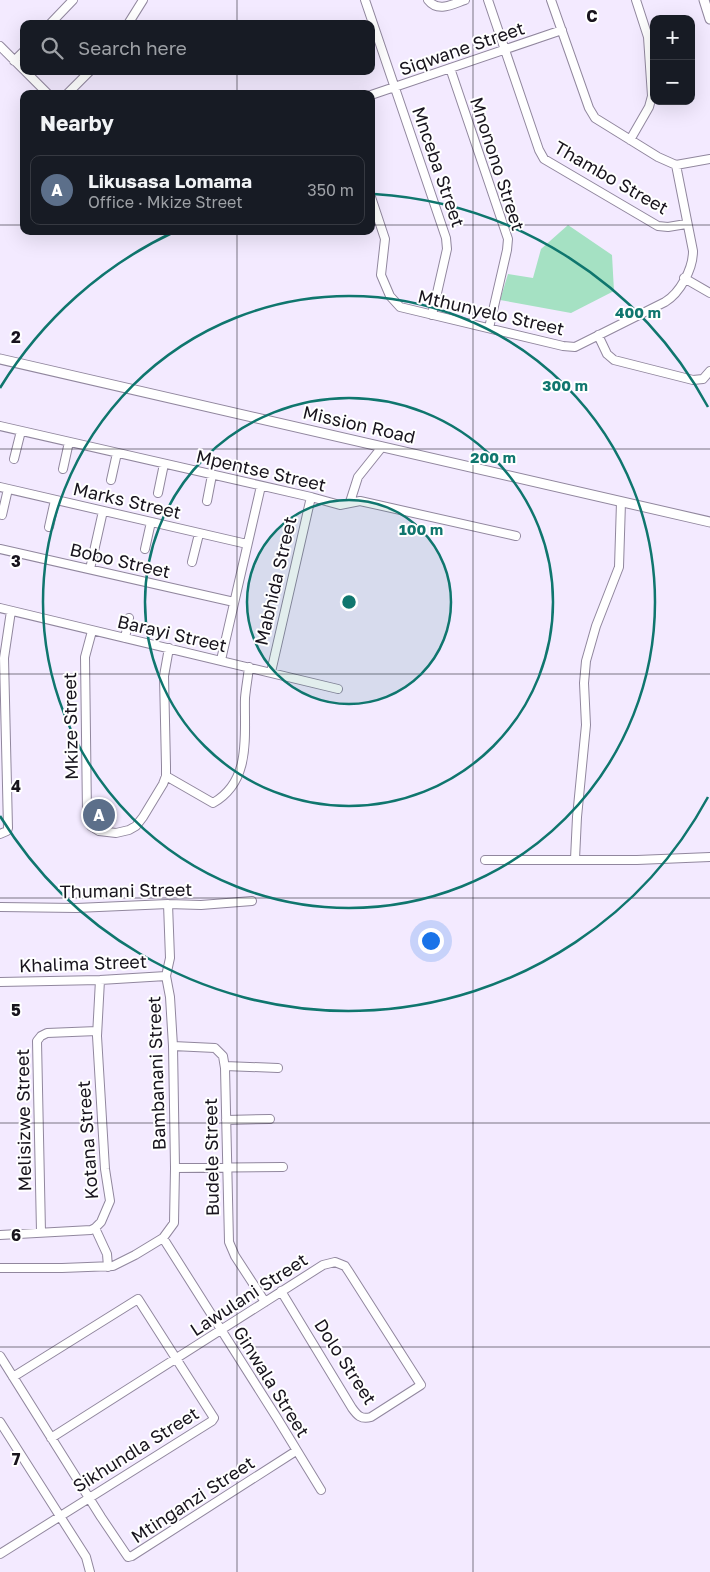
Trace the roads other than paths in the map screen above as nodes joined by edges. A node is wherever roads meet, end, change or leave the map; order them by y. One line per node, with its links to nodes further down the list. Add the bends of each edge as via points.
1 (73, 0): 11 (street)
2 (142, 0): 12 (street)
3 (365, 0): 13 (street, Mnceba Street)
4 (428, 0): 5 (street, via 439,7)
5 (465, 0)
6 (488, 0): 17 (street, Thambo Street)
7 (551, 0): 15 (street)
8 (636, 0): 28 (street, via 648,37 652,96 649,108)
9 (704, 0): 10 (street)
10 (710, 19)
11 (54, 20)
12 (130, 20)
13 (372, 20)
14 (375, 29): 24 (street, Mnceba Street)
15 (562, 30): 17 (street, Siqwane Street); 28 (street, via 592,114)
16 (0, 46): 19 (street)
17 (505, 49): 21 (street, Siqwane Street); 32 (street, Thambo Street, via 544,159 658,226)
18 (20, 55): 19 (street)
19 (14, 61): 20 (street)
20 (20, 67)
21 (450, 68): 24 (street, Siqwane Street); 36 (street, Mnonono Street, via 508,239)
22 (28, 75): 25 (street)
23 (86, 75): 26 (street)
24 (395, 87): 27 (street, Siqwane Street); 35 (street, Mnceba Street, via 447,244)
25 (44, 90)
26 (71, 90)
27 (375, 94)
28 (630, 140): 30 (street)
29 (710, 159): 30 (street)
30 (676, 165): 32 (street, Mthunyelo Street)
31 (375, 209): 35 (street, Mthunyelo Street, via 385,239 381,275 394,302)
32 (686, 224): 33 (street, Mthunyelo Street, via 693,255)
33 (684, 278): 34 (street); 37 (street, Mthunyelo Street, via 669,299)
34 (710, 292)
35 (432, 315): 36 (street, Mthunyelo Street)
36 (489, 328): 37 (street, Mthunyelo Street, via 570,347)
37 (598, 335): 39 (street, via 607,354 619,362 700,380)
38 (0, 359): 43 (street, Mission Road)
39 (710, 371)
40 (0, 426): 41 (street, Mpentse Street)
41 (21, 431): 42 (street, Mpentse Street); 45 (street)
42 (69, 442): 44 (street, Mpentse Street); 47 (street)
43 (382, 448): 56 (street, via 358,477); 57 (street, Mission Road)
44 (117, 453): 46 (street, Mpentse Street); 49 (street)
45 (14, 459)
46 (164, 464): 48 (street, Mpentse Street); 52 (street)
47 (63, 469)
48 (212, 475): 50 (street, Mpentse Street); 55 (street)
49 (111, 480)
50 (261, 486): 53 (street, Mpentse Street); 65 (street)
51 (4, 488): 54 (street, Marks Street); 59 (street)
52 (158, 493)
53 (311, 497): 56 (street, Mpentse Street, via 336,505); 80 (street, Mabhida Street)
54 (56, 500): 58 (street, Marks Street); 62 (street)
55 (207, 502)
56 (350, 502): 64 (street, Mpentse Street, via 360,501)
57 (621, 502): 61 (street, Mission Road); 85 (street, via 619,568 586,661 586,725)
58 (102, 511): 60 (street, Marks Street); 69 (street)
59 (2, 515)
60 (151, 522): 63 (street, Marks Street); 67 (street)
61 (710, 522)
62 (49, 527)
63 (199, 534): 65 (street, Marks Street); 68 (street)
64 (516, 536)
65 (247, 544): 70 (street)
66 (0, 549): 69 (street, Bobo Street)
67 (146, 549)
68 (192, 562)
69 (90, 570): 70 (street, Bobo Street)
70 (234, 602): 78 (street)
71 (0, 608): 72 (street, Barayi Street)
72 (11, 611): 74 (street, Barayi Street); 76 (street)
73 (129, 618): 75 (street)
74 (92, 631): 75 (street, Barayi Street); 82 (street, Mkize Street, via 85,657 84,686 87,814 91,826 103,833 124,832 132,828 143,817)
75 (125, 638): 77 (street, Barayi Street)
76 (3, 646): 83 (street, via 8,828)
77 (169, 648): 78 (street, Barayi Street); 82 (street, via 164,682)
78 (221, 660): 79 (street, Barayi Street)
79 (249, 667): 80 (street, Barayi Street); 82 (street, via 243,763 229,790 214,803)
80 (271, 672): 81 (street, Barayi Street)
81 (338, 689)
82 (166, 776)
83 (0, 834)
84 (710, 856): 85 (street)
85 (575, 859): 86 (street)
86 (484, 860)
87 (252, 902): 88 (street, Thumani Street)
88 (168, 904): 89 (street, Thumani Street); 90 (street, Bambanani Street, via 170,958)
89 (0, 907)
90 (166, 976): 91 (street, Khalima Street); 94 (street, Bambanani Street)
91 (100, 980): 92 (street, Khalima Street); 93 (street, Kotana Street)
92 (0, 982)
93 (97, 1031): 102 (street, Kotana Street, via 110,1201); 103 (street, Melisizwe Street, via 47,1033 37,1041)
94 (173, 1046): 95 (street, via 215,1048 221,1052); 101 (street, Bambanani Street)
95 (225, 1066): 96 (street); 98 (street, Budele Street)
96 (278, 1068)
97 (270, 1119): 98 (street)
98 (226, 1120): 99 (street, Budele Street)
99 (228, 1166): 100 (street); 101 (street); 109 (street, Budele Street, via 229,1242)
100 (283, 1166)
101 (176, 1168): 105 (street, Bambanani Street, via 174,1220)
102 (95, 1228): 103 (street); 106 (street, via 107,1254)
103 (41, 1232): 104 (street)
104 (0, 1235)
105 (163, 1238): 106 (street, via 123,1262); 110 (street, Ginwala Street)
106 (108, 1267): 107 (street)
107 (0, 1268)
108 (281, 1291): 109 (street, Lawulani Street); 114 (street, Lawulani Street, via 328,1263 345,1266); 114 (street, Dolo Street, via 360,1417 370,1417)
109 (265, 1302): 110 (street, Lawulani Street)
110 (221, 1331): 112 (street, Lawulani Street); 117 (street, Ginwala Street)
111 (0, 1356): 113 (street, Mtinganzi Street)
112 (176, 1359): 113 (street, Sikhundla Street, via 138,1299); 116 (street, Lawulani Street); 119 (street, Sikhundla Street, via 212,1412 212,1422)
113 (14, 1377): 116 (street, Mtinganzi Street)
114 (421, 1385)
115 (0, 1422): 120 (street)
116 (51, 1438): 119 (street, Mtinganzi Street)
117 (296, 1451): 118 (street, Ginwala Street); 119 (street, Mtinganzi Street, via 128,1557)
118 (321, 1490)
119 (89, 1498): 120 (street, Sikhundla Street)
120 (59, 1516): 121 (street, Sikhundla Street); 122 (street, via 86,1557)
121 (0, 1554)
122 (90, 1572)

